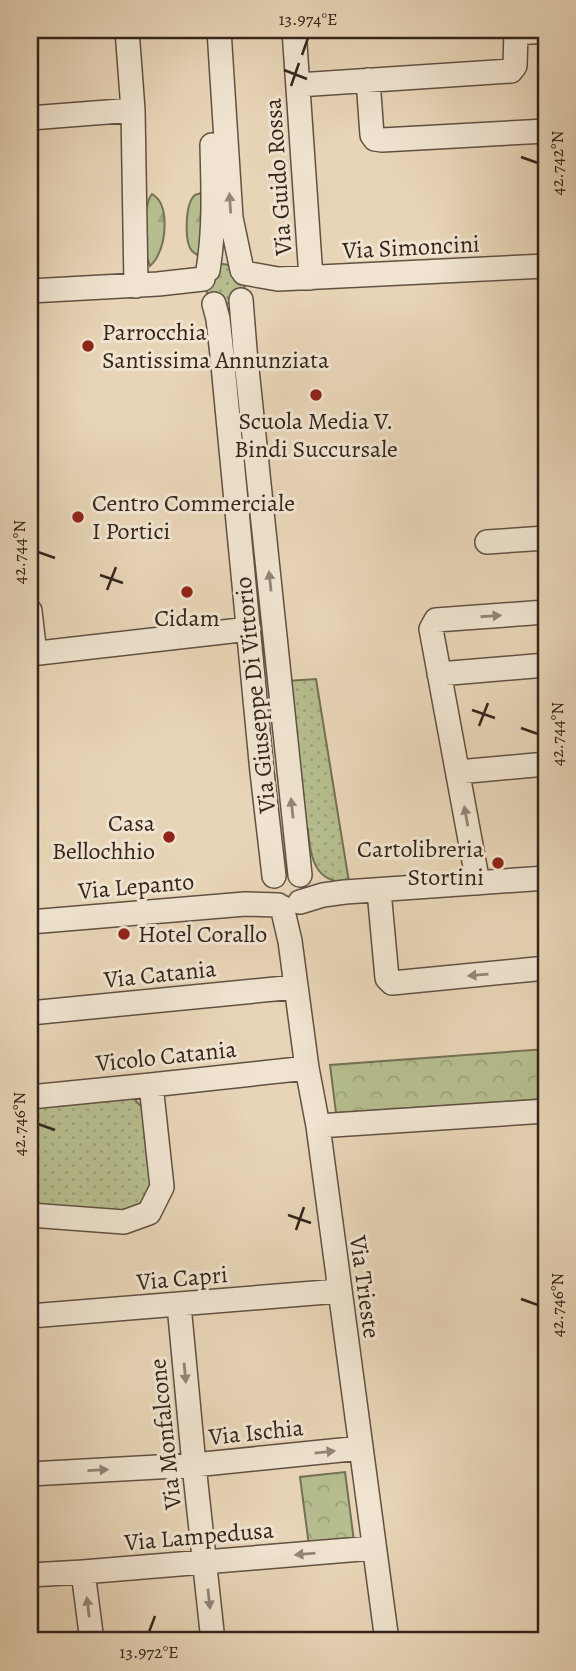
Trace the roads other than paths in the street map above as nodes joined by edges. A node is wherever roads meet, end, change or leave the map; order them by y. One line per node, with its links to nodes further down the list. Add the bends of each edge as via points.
1 (127, 30): 9 (street)
2 (205, 30): 16 (street, Via Giuseppe Di Vittorio, via 212,125)
3 (219, 30): 14 (street, Via Giuseppe Di Vittorio, one-way to 3, via 231,218)
4 (294, 30): 8 (street, Via Guido Rossa)
5 (517, 31): 6 (street); 7 (street, via 511,71)
6 (546, 32)
7 (368, 80): 8 (street); 11 (street, via 375,139)
8 (298, 85): 13 (street, Via Guido Rossa)
9 (133, 110): 10 (street); 15 (street)
10 (30, 118)
11 (546, 131)
12 (546, 266): 13 (street, Via Simoncini)
13 (311, 278): 14 (street, Via Simoncini)
14 (243, 284): 16 (street, via 228,306 221,306); 16 (street, via 231,263 225,262 218,263); 32 (street, Via Giuseppe Di Vittorio, one-way to 14, via 244,350)
15 (147, 285): 16 (street, via 192,290); 17 (street)
16 (208, 287): 22 (street, Via Giuseppe Di Vittorio, via 218,319)
17 (30, 291)
18 (546, 538): 19 (street)
19 (486, 542)
20 (30, 611): 23 (street)
21 (546, 612): 25 (street, one-way to 21, via 431,629 436,620)
22 (249, 629): 23 (street); 29 (street, Via Giuseppe Di Vittorio)
23 (32, 654)
24 (546, 665): 25 (street)
25 (439, 674): 27 (street)
26 (546, 764): 27 (street)
27 (458, 772): 30 (street, one-way to 27)
28 (546, 878): 30 (street, Via Lepanto)
29 (272, 879): 32 (street, Via Giuseppe Di Vittorio, via 268,888 271,898); 32 (street, via 284,870 295,872); 33 (street)
30 (478, 883): 31 (street, Via Lepanto)
31 (379, 891): 32 (street, Via Lepanto); 35 (street, one-way to 31, via 392,983 387,978)
32 (293, 896): 33 (street, Via Lepanto); 36 (street, Via Trieste, via 290,941)
33 (245, 904): 34 (street, Via Lepanto)
34 (31, 915)
35 (546, 968)
36 (295, 987): 37 (street, Via Catania); 38 (street, Via Trieste)
37 (30, 1013)
38 (307, 1068): 39 (street, Vicolo Catania); 42 (street, Via Trieste)
39 (151, 1085): 40 (street, Vicolo Catania); 43 (street, via 162,1187 149,1213 124,1222)
40 (30, 1097)
41 (546, 1111): 42 (street)
42 (318, 1126): 44 (street, Via Trieste)
43 (30, 1215)
44 (339, 1291): 45 (street, Via Capri); 47 (street, Via Trieste)
45 (179, 1305): 46 (street, Via Capri); 48 (street, Via Monfalcone, one-way to 48)
46 (30, 1316)
47 (361, 1448): 48 (street, Via Ischia, one-way to 47); 50 (street, Via Trieste)
48 (194, 1465): 49 (street, Via Ischia, one-way to 48); 51 (street, Via Monfalcone)
49 (30, 1474)
50 (373, 1548): 51 (street, Via Lampedusa, one-way to 51); 56 (street, Via Trieste)
51 (205, 1562): 52 (street, Via Lampedusa); 55 (street, Via Monfalcone, one-way to 55)
52 (83, 1572): 53 (street, Via Lampedusa); 54 (street, one-way to 52)
53 (30, 1574)
54 (92, 1641)
55 (213, 1641)
56 (387, 1641)

